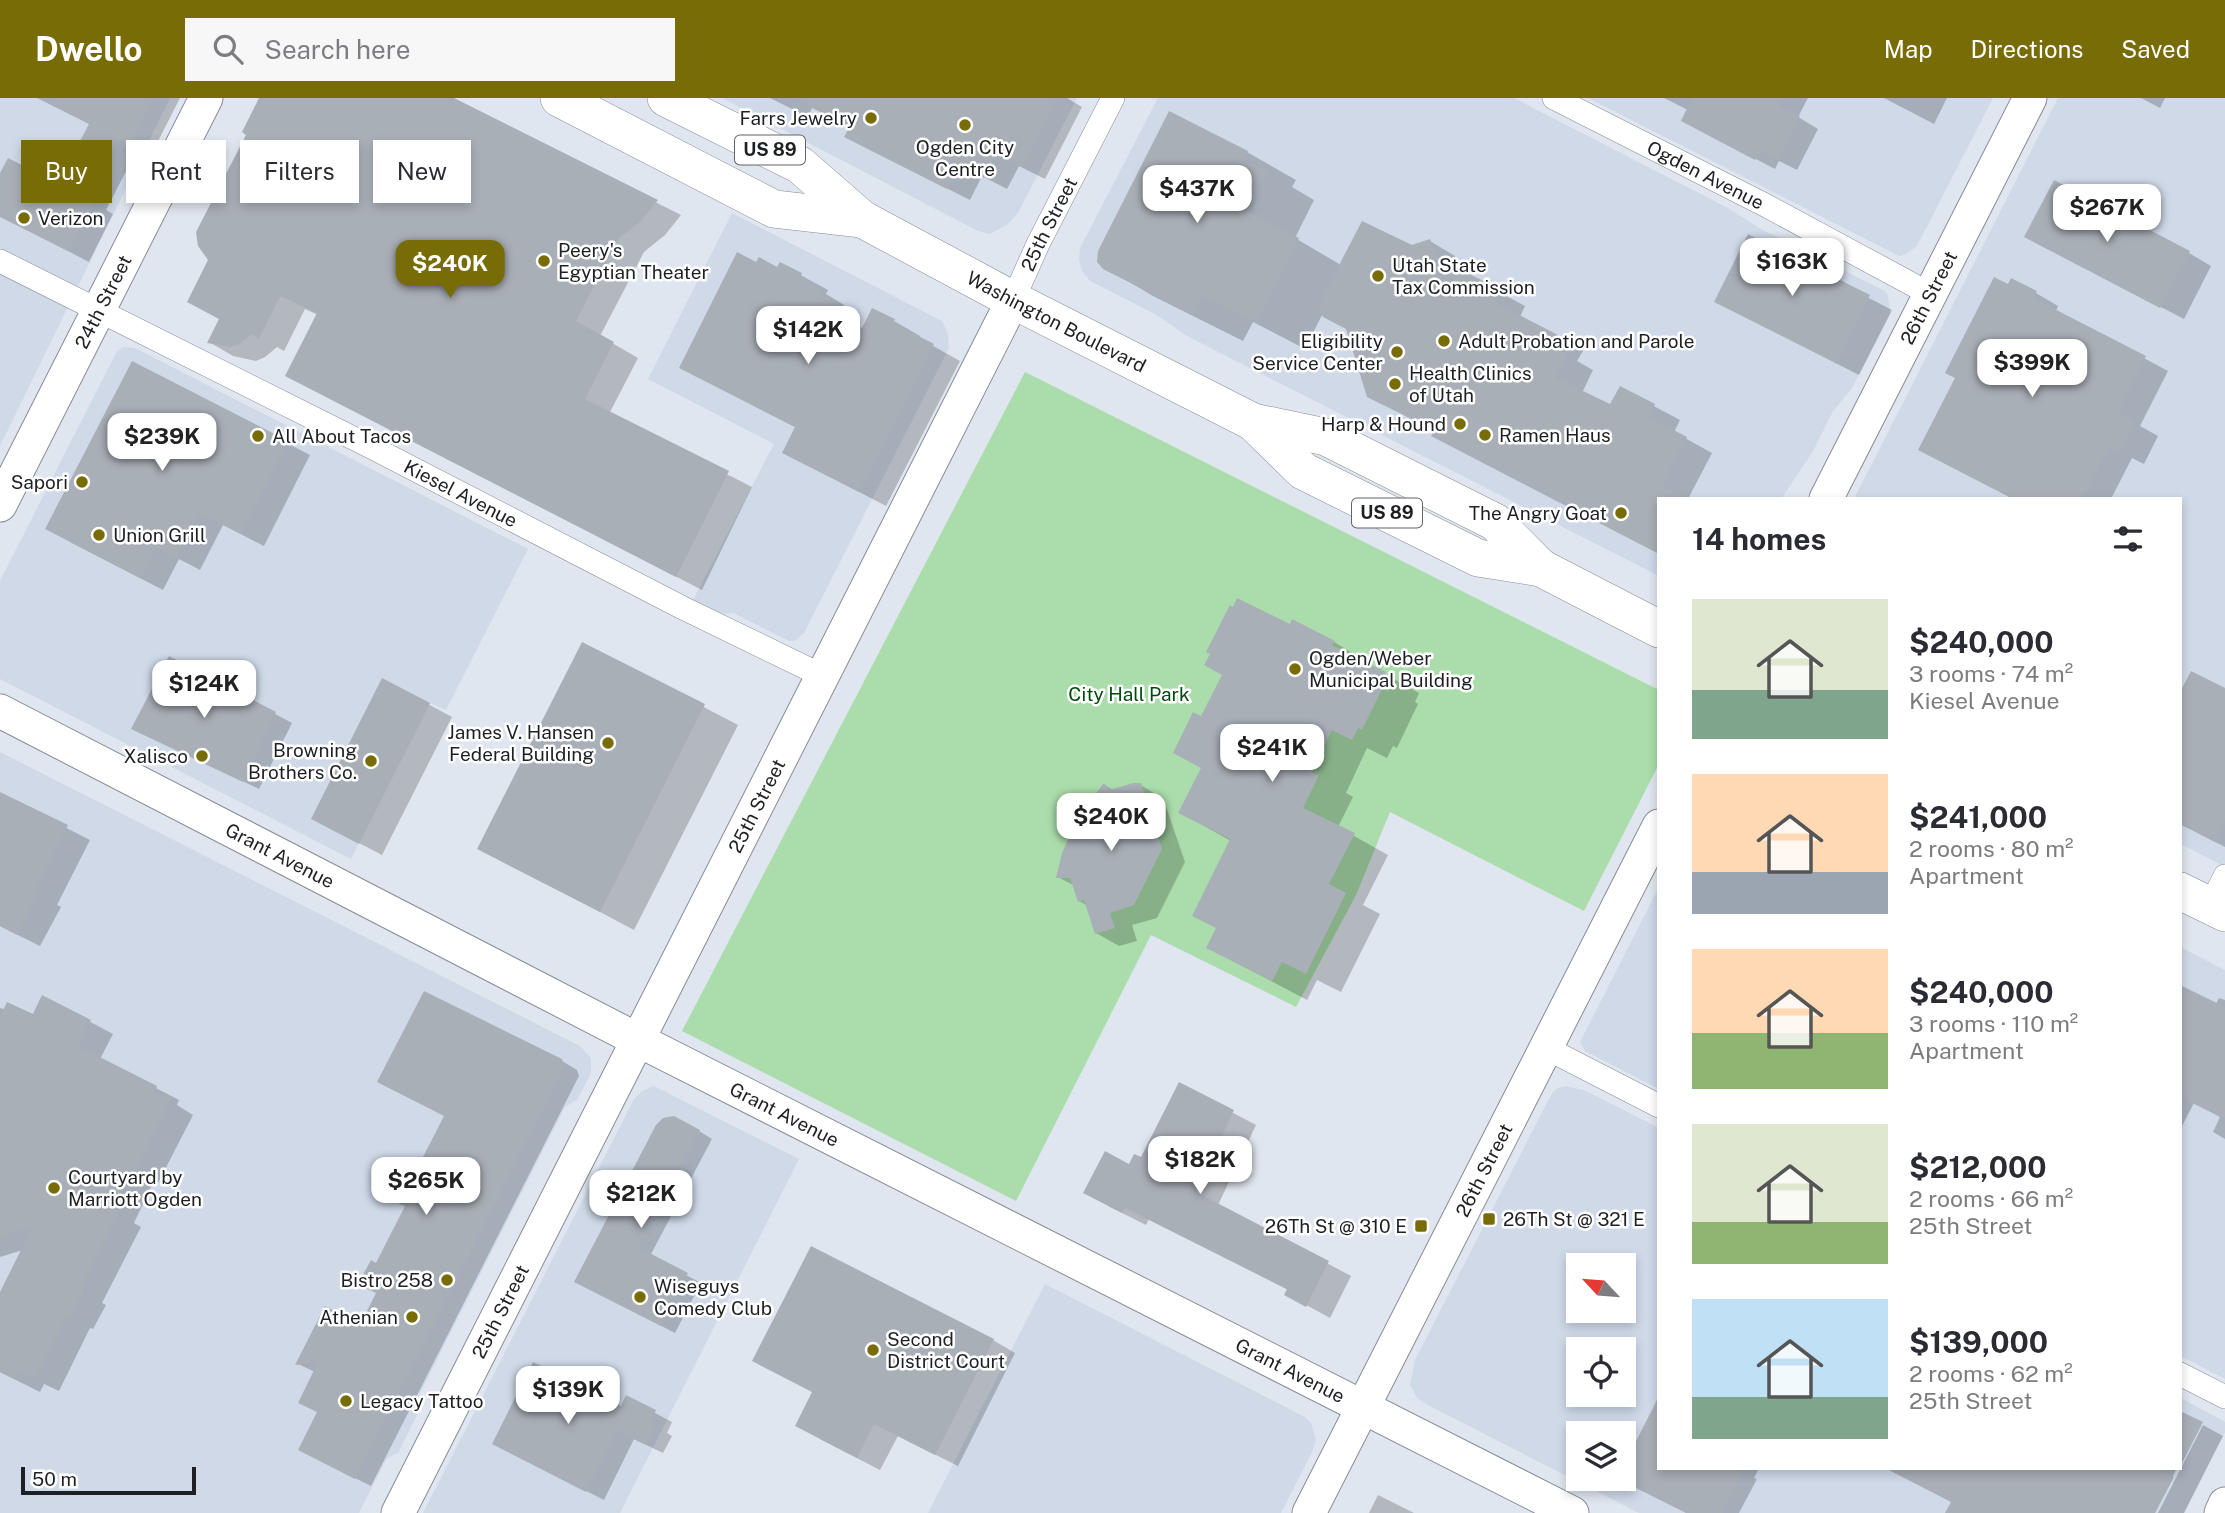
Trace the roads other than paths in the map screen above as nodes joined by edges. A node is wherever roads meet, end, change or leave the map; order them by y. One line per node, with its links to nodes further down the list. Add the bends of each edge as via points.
1 (206, 98): 11 (street, 24th Street)
2 (559, 98): 7 (main road, Washington Boulevard / US 89, via 774,209)
3 (666, 98): 7 (main road, Washington Boulevard / US 89, via 800,165)
4 (1113, 98): 10 (street, 25th Street)
5 (1554, 98): 9 (street, Ogden Avenue)
6 (2030, 98): 9 (street, 26th Street)
7 (862, 219): 10 (main road, Washington Boulevard / US 89)
8 (0, 261): 11 (street, Kiesel Avenue)
9 (1930, 294): 12 (street, 26th Street)
10 (1013, 300): 14 (main road, Washington Boulevard / US 89, via 1253,422 1326,437 1495,522 1541,568); 15 (street, 25th Street)
11 (99, 311): 13 (street, 24th Street); 15 (street, Kiesel Avenue)
12 (1827, 497)
13 (0, 505)
14 (1657, 628)
15 (823, 676): 18 (street, 25th Street)
16 (0, 711): 18 (street, Grant Avenue)
17 (1657, 830): 19 (street, 26th Street)
18 (638, 1040): 23 (street, Grant Avenue); 25 (street, 25th Street)
19 (1546, 1048): 20 (street); 23 (street, 26th Street)
20 (1657, 1105)
21 (2182, 1375): 22 (street)
22 (2225, 1397)
23 (1363, 1407): 26 (street, 26th Street); 27 (street, Grant Avenue)
24 (2225, 1504): 28 (street)
25 (398, 1513)
26 (1309, 1513)
27 (1572, 1513)
28 (2221, 1513)

